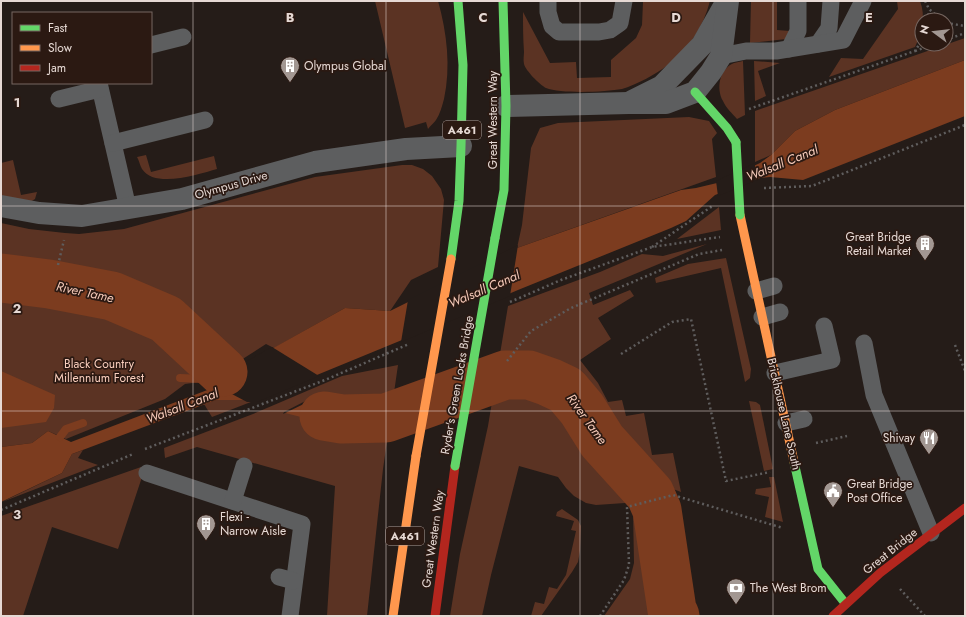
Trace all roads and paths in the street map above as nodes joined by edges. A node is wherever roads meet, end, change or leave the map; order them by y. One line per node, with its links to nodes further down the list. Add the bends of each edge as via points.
1 (458, 1): 32 (main road, A461, via 463,65)
2 (503, 1): 27 (main road, Great Western Way)
3 (548, 1): 4 (lane, via 552,26 560,32 599,32 610,30 620,23)
4 (624, 1)
5 (728, 1): 22 (street); 26 (street, via 702,45 662,86)
6 (798, 1): 20 (lane, via 798,31)
7 (830, 1): 18 (lane, via 829,28)
8 (863, 1): 18 (lane, via 843,40)
9 (925, 1): 10 (path)
10 (929, 9): 11 (path); 12 (path)
11 (929, 12)
12 (933, 12)
13 (954, 24): 14 (path)
14 (965, 26)
15 (965, 33): 17 (path)
16 (183, 37): 19 (lane)
17 (954, 37)
18 (818, 44): 20 (lane)
19 (152, 45)
20 (789, 49): 22 (lane, via 746,51)
21 (914, 51): 28 (path)
22 (721, 56): 24 (street)
23 (99, 86): 25 (lane); 31 (lane)
24 (695, 92): 26 (street, via 666,103); 39 (main road, Brickhouse Lane South, bridge, via 736,142 740,216)
25 (59, 99)
26 (629, 102): 27 (street)
27 (506, 106): 38 (main road, Great Western Way, via 504,190)
28 (749, 109)
29 (205, 120): 31 (lane)
30 (965, 125): 33 (path, via 812,186)
31 (113, 143): 36 (lane)
32 (461, 146): 36 (street, Olympus Drive, via 406,149 315,162 182,199); 71 (main road, A461, bridge, via 459,201 451,259 416,456)
33 (760, 189)
34 (720, 202): 39 (path, via 652,247 722,237)
35 (1, 206): 36 (street, Olympus Drive, via 39,213 82,216)
36 (128, 208)
37 (65, 233): 40 (path)
38 (496, 238): 60 (main road, Ryder's Green Locks Bridge, bridge)
39 (746, 242): 42 (main road, Brickhouse Lane South); 49 (path, via 699,254 571,308 531,331)
40 (58, 265)
41 (774, 286): 42 (lane)
42 (756, 291): 44 (main road, Brickhouse Lane South)
43 (780, 312): 44 (lane)
44 (762, 317): 51 (main road, Brickhouse Lane South)
45 (824, 326): 51 (lane, via 832,360)
46 (864, 343): 67 (lane, via 874,395)
47 (955, 345): 50 (path)
48 (621, 354): 61 (path, via 672,322 691,319 726,481)
49 (507, 361)
50 (965, 371)
51 (774, 373): 54 (main road, Brickhouse Lane South)
52 (325, 380): 57 (path)
53 (804, 419): 54 (lane)
54 (786, 423): 69 (main road, Brickhouse Lane South, via 818,569)
55 (847, 436): 56 (path)
56 (812, 444)
57 (141, 451)
58 (134, 454): 65 (path)
59 (244, 466): 63 (lane)
60 (455, 466): 72 (main road, Great Western Way)
61 (771, 472)
62 (147, 473): 63 (lane)
63 (233, 501): 70 (lane, via 302,524 287,579)
64 (965, 508): 67 (main road, Great Bridge)
65 (1, 510)
66 (789, 530): 73 (path, via 673,495 627,507 629,565 624,580)
67 (931, 533): 69 (main road, Great Bridge, via 886,567)
68 (899, 588): 75 (path)
69 (845, 603): 74 (main road, Great Bridge)
70 (290, 616)
71 (393, 616)
72 (435, 616)
73 (600, 616)
74 (833, 616)
75 (925, 616)

